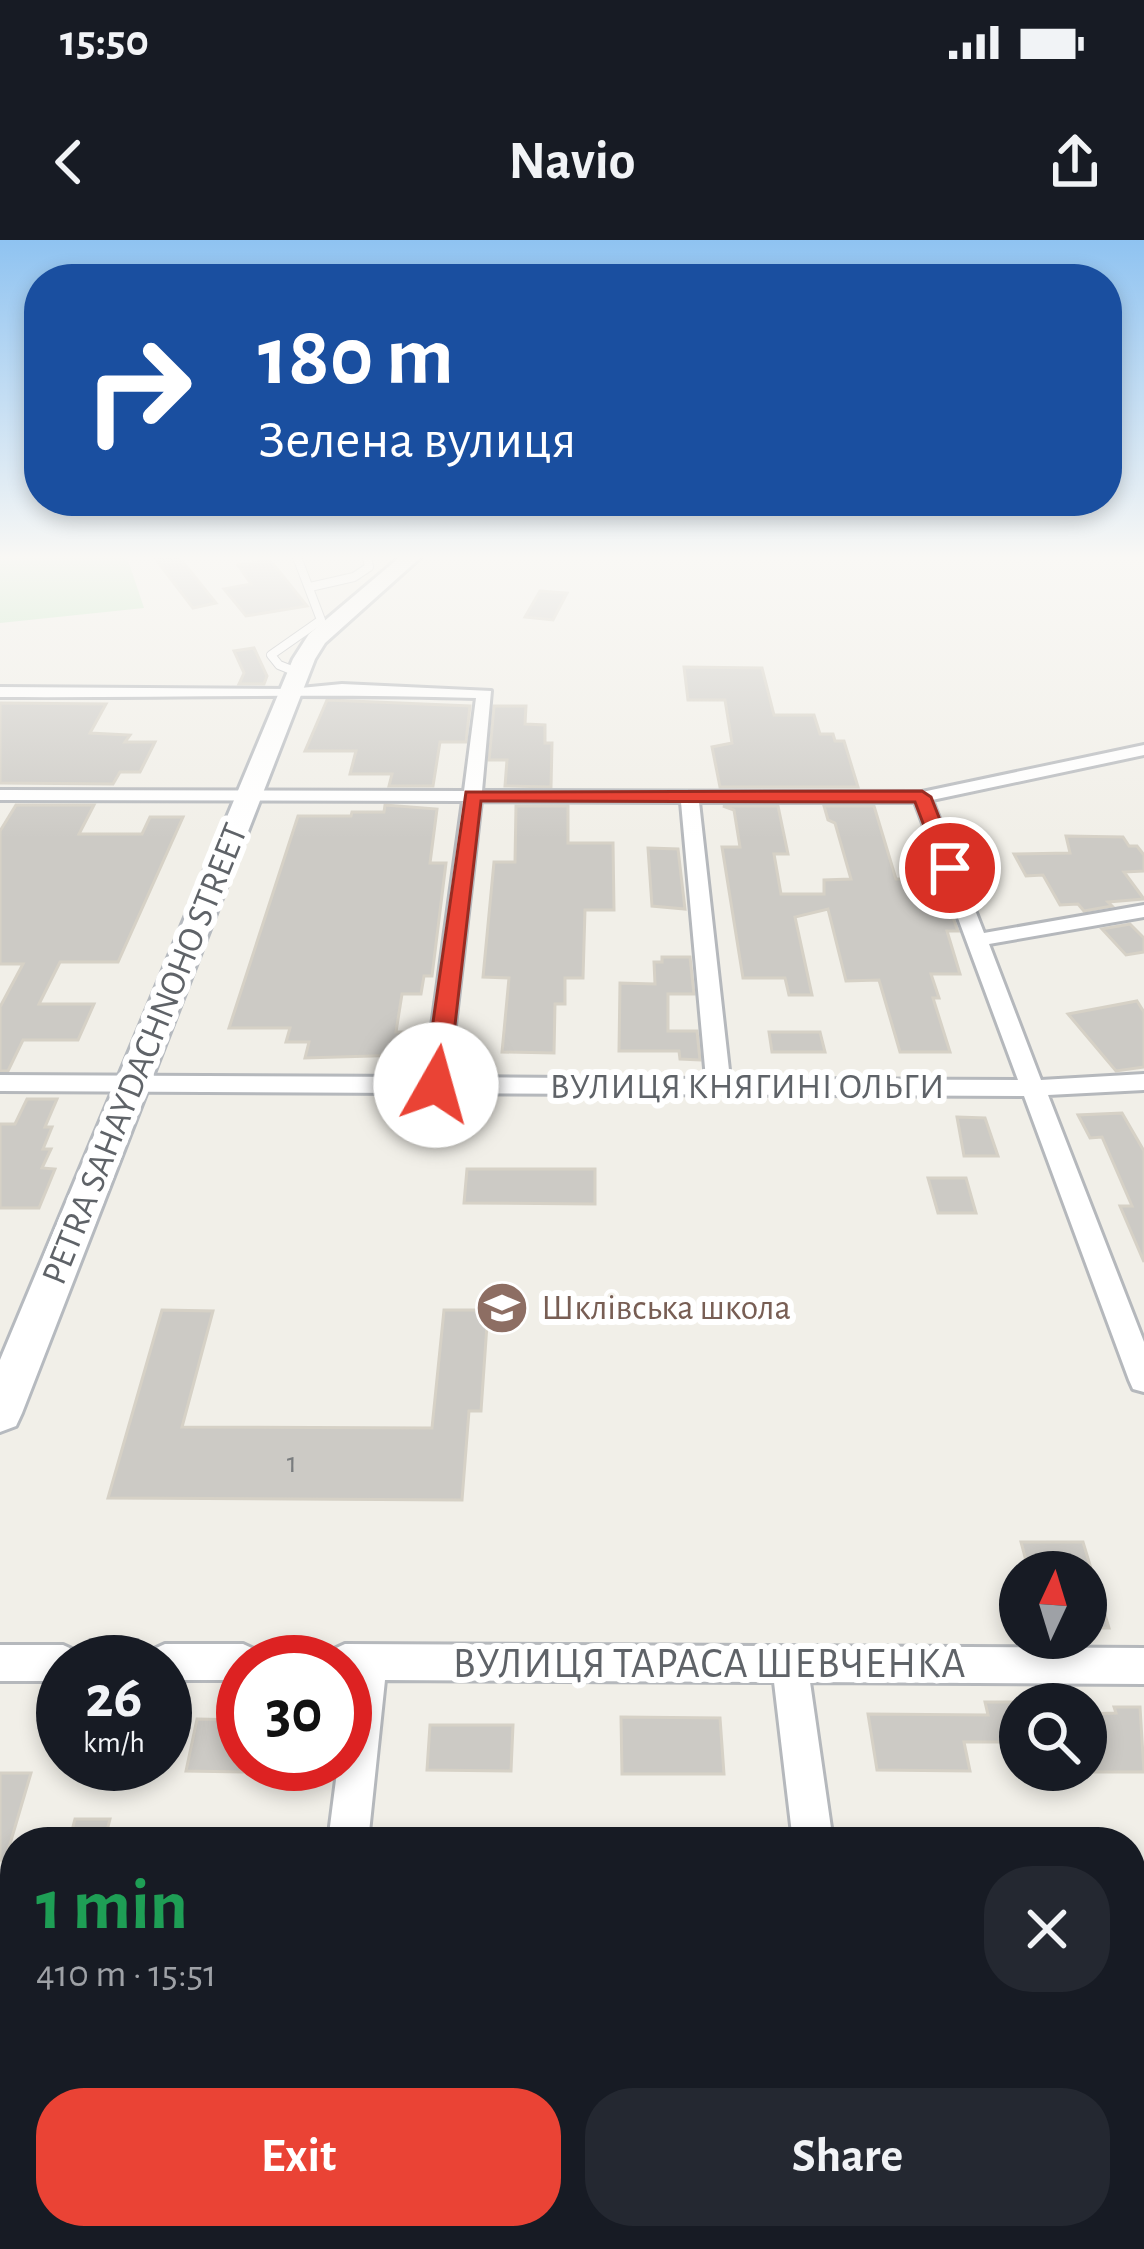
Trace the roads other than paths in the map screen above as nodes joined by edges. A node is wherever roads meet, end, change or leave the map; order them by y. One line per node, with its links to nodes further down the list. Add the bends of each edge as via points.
1 (277, 651): 3 (lane, via 271,655)
2 (311, 651): 3 (street, PETRA SAHAYDACHNOHO STREET)
3 (294, 684): 4 (street); 7 (street, PETRA SAHAYDACHNOHO STREET); 8 (street, via 485,694)
4 (0, 692)
5 (1144, 750): 10 (street)
6 (1, 796): 7 (street)
7 (249, 796): 8 (street); 15 (street, PETRA SAHAYDACHNOHO STREET)
8 (472, 796): 9 (street); 16 (street)
9 (689, 796): 10 (street); 17 (street)
10 (922, 797): 12 (street)
11 (1144, 911): 12 (street)
12 (976, 940): 18 (street)
13 (1144, 1082): 18 (street, ВУЛИЦЯ КНЯГИНІ ОЛЬГИ)
14 (0, 1083): 15 (street, ВУЛИЦЯ КНЯГИНІ ОЛЬГИ)
15 (133, 1084): 16 (street, ВУЛИЦЯ КНЯГИНІ ОЛЬГИ); 20 (street, PETRA SAHAYDACHNOHO STREET)
16 (436, 1085): 17 (street, ВУЛИЦЯ КНЯГИНІ ОЛЬГИ)
17 (719, 1087): 18 (street, ВУЛИЦЯ КНЯГИНІ ОЛЬГИ)
18 (1033, 1088): 19 (street)
19 (1144, 1380)
20 (0, 1413)
21 (372, 1662): 24 (street, ВУЛИЦЯ ТАРАСА ШЕВЧЕНКА)
22 (0, 1663): 23 (street)
23 (36, 1663)
24 (790, 1664): 25 (street, ВУЛИЦЯ ТАРАСА ШЕВЧЕНКА); 28 (street)
25 (1144, 1666)
26 (351, 1791): 27 (street)
27 (349, 1827)
28 (811, 1827)

